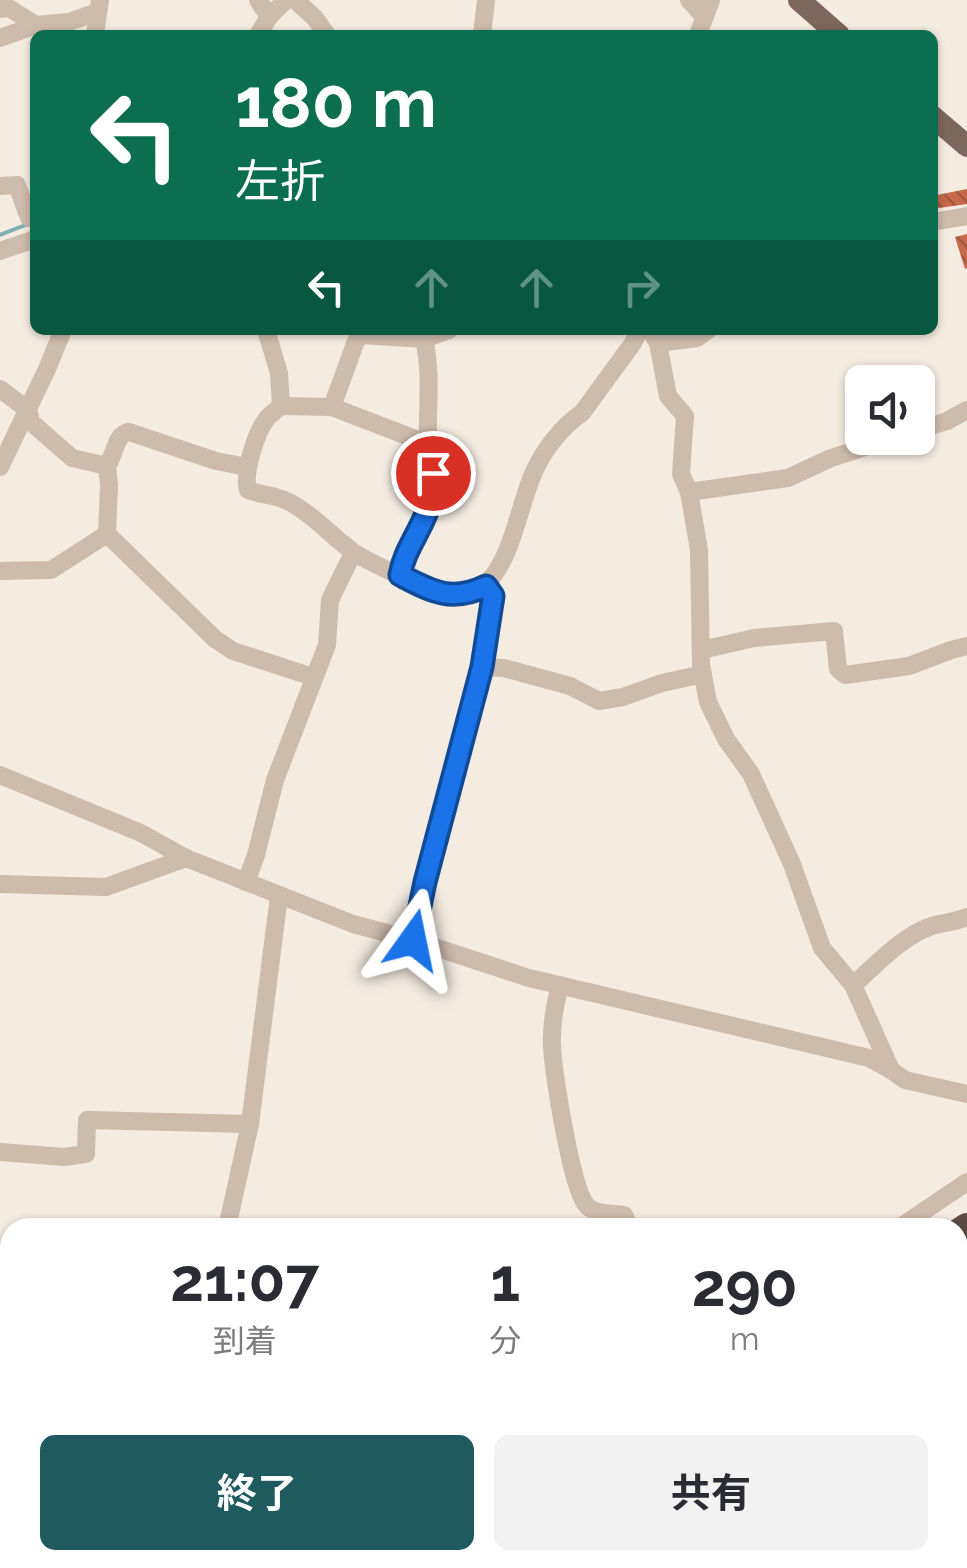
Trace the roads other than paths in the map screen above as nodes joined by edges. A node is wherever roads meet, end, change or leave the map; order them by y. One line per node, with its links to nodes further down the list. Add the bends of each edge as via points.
1 (258, 0): 9 (street)
2 (486, 0): 13 (street)
3 (689, 0): 7 (street)
4 (798, 0): 14 (main road)
5 (294, 2): 9 (street); 12 (street)
6 (98, 6): 10 (street, via 70,22)
7 (707, 8)
8 (0, 9): 10 (street)
9 (269, 17): 11 (street)
10 (36, 25): 15 (street)
11 (261, 30)
12 (323, 30)
13 (483, 30)
14 (833, 30)
15 (0, 38)
16 (938, 121): 17 (main road)
17 (967, 146)
18 (0, 186): 20 (street, via 17,185)
19 (967, 216): 21 (street)
20 (30, 218)
21 (938, 221)
22 (30, 240): 23 (street)
23 (0, 251)
24 (60, 335): 34 (street)
25 (267, 335): 32 (street)
26 (435, 335): 30 (street)
27 (637, 335): 47 (street, via 536,468 499,570)
28 (700, 335): 29 (street)
29 (654, 337): 42 (street, via 668,396 685,416 681,474)
30 (424, 339): 33 (street, via 361,336); 37 (street)
31 (0, 389): 34 (street)
32 (281, 406): 33 (street); 41 (street, via 265,419)
33 (332, 407): 37 (street)
34 (28, 410): 39 (street); 40 (street, via 31,422 72,458)
35 (967, 410): 36 (street)
36 (935, 424)
37 (428, 444): 46 (street, via 431,500)
38 (845, 454): 42 (street, via 788,478)
39 (1, 464)
40 (106, 466): 41 (street, via 120,436 129,432); 43 (street)
41 (247, 467): 44 (street, via 248,490 304,510)
42 (689, 492): 49 (street)
43 (107, 534): 45 (street, via 50,570); 52 (street, via 215,639)
44 (353, 552): 46 (street); 52 (street, via 330,600 327,645)
45 (0, 571)
46 (400, 575): 47 (street, via 443,594)
47 (486, 586): 50 (street, via 493,596)
48 (967, 646): 49 (street, via 909,666 845,675 838,669 834,631)
49 (702, 650): 51 (street)
50 (482, 667): 51 (street, via 570,686 599,701); 59 (street)
51 (703, 674): 61 (street, via 708,702 751,774 822,948)
52 (314, 677): 55 (street)
53 (0, 774): 54 (street)
54 (186, 858): 55 (street); 56 (street, via 106,888)
55 (246, 882): 57 (street)
56 (0, 884)
57 (278, 896): 59 (street); 64 (street)
58 (967, 917): 61 (street, via 913,934)
59 (413, 940): 60 (street)
60 (560, 985): 62 (street, via 869,1058); 68 (street, via 552,1046 571,1168 585,1204)
61 (853, 985): 62 (street)
62 (891, 1070): 63 (street, via 905,1080)
63 (967, 1094)
64 (250, 1124): 65 (street, via 87,1120 86,1154); 67 (street)
65 (0, 1152)
66 (967, 1182): 69 (street)
67 (229, 1218)
68 (625, 1218)
69 (914, 1218)

